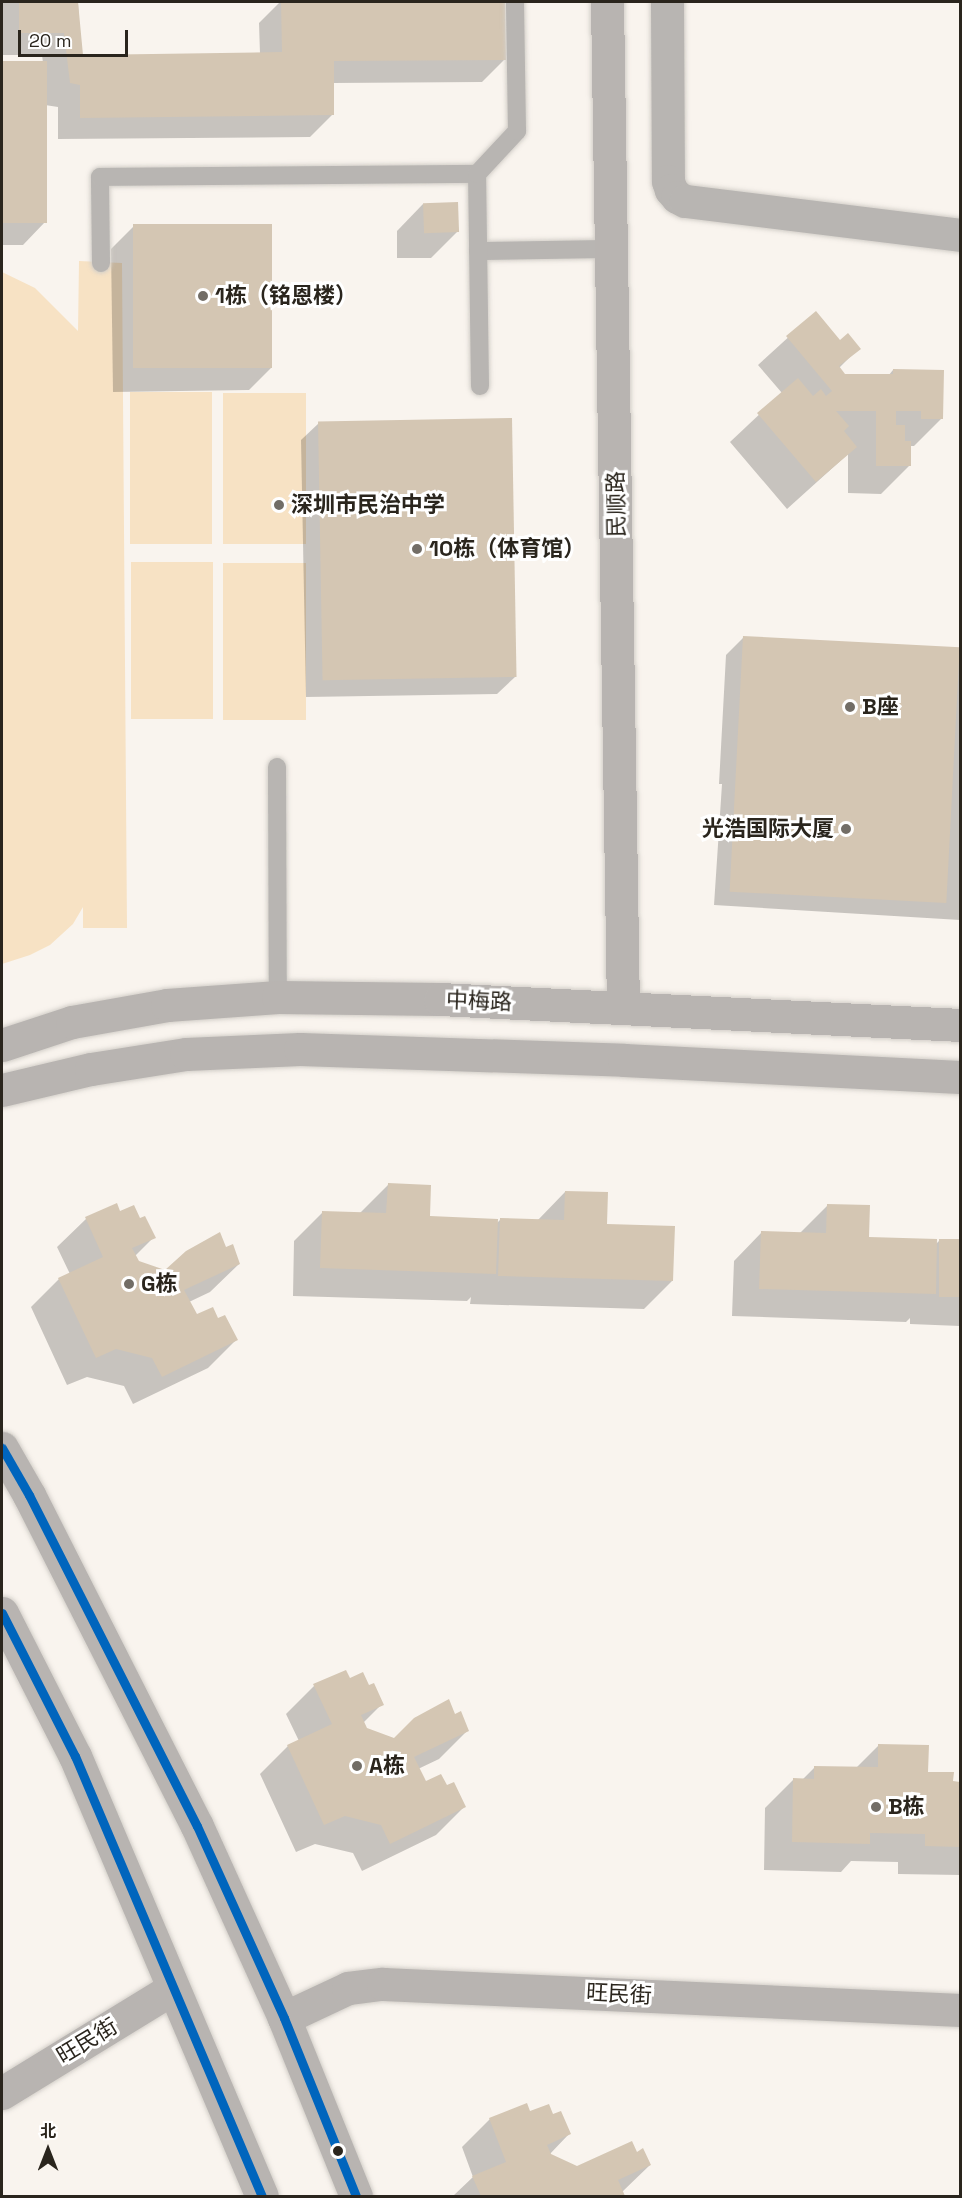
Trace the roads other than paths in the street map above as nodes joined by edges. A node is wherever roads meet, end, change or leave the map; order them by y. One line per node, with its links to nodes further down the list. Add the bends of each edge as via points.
1 (515, 2): 4 (lane, via 517,131)
2 (607, 2): 6 (main road, 民顺路)
3 (667, 2): 5 (street, via 668,181 677,197)
4 (477, 174): 7 (lane); 8 (lane, via 100,177)
5 (960, 235)
6 (611, 249): 7 (lane); 12 (main road, 民顺路)
7 (478, 251): 9 (lane)
8 (101, 263)
9 (480, 386)
10 (277, 768): 11 (lane)
11 (278, 997): 12 (main road, 中梅路); 14 (main road, 中梅路, via 157,1007 72,1022)
12 (623, 1007): 13 (main road, 中梅路)
13 (960, 1025)
14 (2, 1045)
15 (960, 1077): 16 (main road, via 300,1049 186,1054 91,1069)
16 (6, 1090)
17 (2, 1448): 21 (main road, via 197,1826)
18 (2, 1613): 19 (main road, via 75,1756)
19 (172, 1989): 22 (main road, 旺民街); 23 (main road)
20 (960, 2010): 21 (main road, 旺民街, via 382,1984 348,1988)
21 (284, 2018): 24 (main road)
22 (2, 2093)
23 (262, 2196)
24 (356, 2196)

